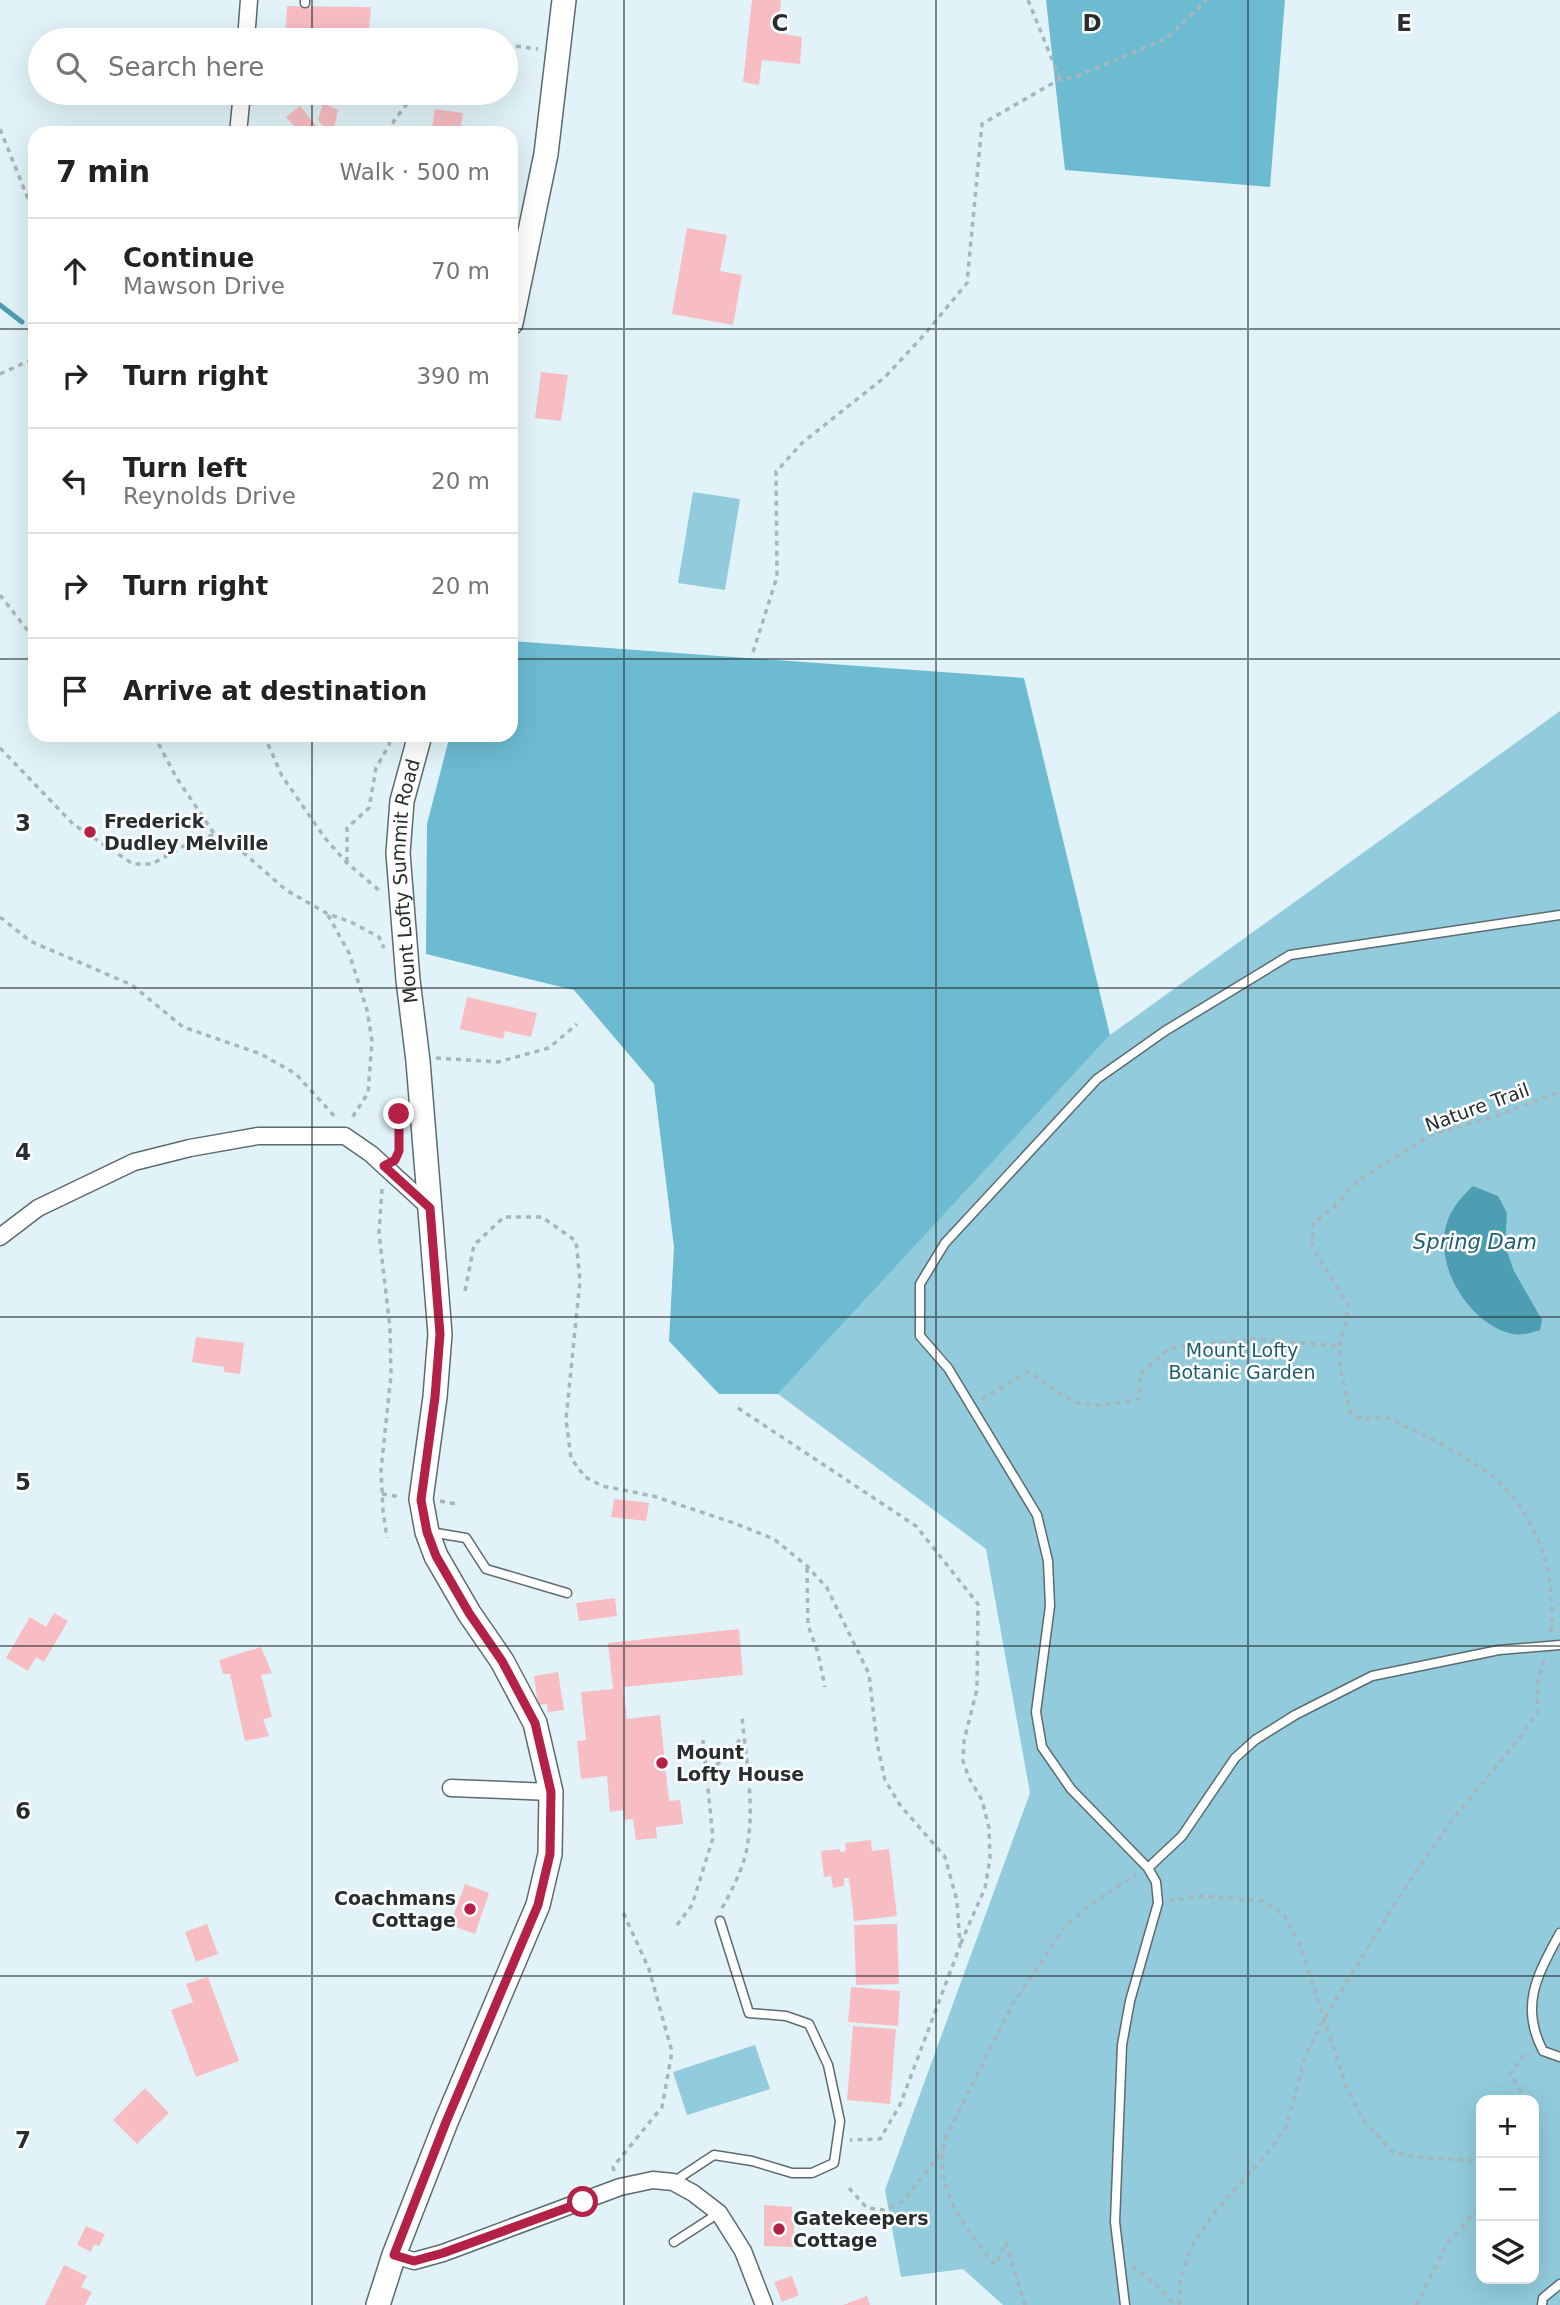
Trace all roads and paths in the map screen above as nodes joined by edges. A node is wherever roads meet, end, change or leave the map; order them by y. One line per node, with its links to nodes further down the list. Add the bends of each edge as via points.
1 (248, 0): 5 (street)
2 (564, 0): 7 (main road)
3 (1028, 0): 8 (path)
4 (1206, 0): 8 (path, via 1167,38)
5 (247, 28)
6 (518, 47): 7 (path)
7 (558, 53): 15 (main road, via 542,180)
8 (1060, 79): 20 (path, via 982,124 967,283 885,377 802,443 776,472 777,577)
9 (241, 105): 11 (street)
10 (406, 105): 12 (path)
11 (239, 126)
12 (392, 126)
13 (0, 129): 14 (path)
14 (28, 199)
15 (518, 291)
16 (28, 361): 17 (path)
17 (0, 375)
18 (0, 595): 19 (path)
19 (28, 631)
20 (753, 652)
21 (157, 742): 26 (path)
22 (267, 742): 27 (path, via 282,776)
23 (390, 742): 27 (path, via 376,768 369,808 347,828)
24 (418, 742): 28 (main road, Mount Lofty Summit Road, via 402,801 398,853)
25 (0, 748): 26 (path, via 73,824 133,864 152,864 200,836)
26 (215, 835): 29 (path, via 230,841 286,890)
27 (347, 863): 28 (path)
28 (402, 910): 34 (main road, Mount Lofty Summit Road)
29 (328, 914): 32 (path, via 379,937); 38 (path, via 349,953 368,1010 372,1041 368,1093)
30 (1560, 915): 44 (lane, via 1290,955 1165,1031 1097,1080 945,1243 920,1284 920,1336 948,1368)
31 (0, 917): 37 (path, via 30,941 132,985 183,1027 261,1054 296,1074)
32 (385, 948)
33 (577, 1024): 34 (path, via 549,1048 498,1062 441,1057)
34 (418, 1061): 40 (main road, Mount Lofty Summit Road)
35 (1560, 1091): 43 (path, Nature Trail, via 1432,1135 1357,1181 1313,1223 1312,1245 1348,1304)
36 (399, 1101): 39 (path, via 399,1151 395,1160)
37 (337, 1119)
38 (345, 1128)
39 (384, 1166): 40 (street); 41 (street, via 345,1136 258,1136 190,1148 134,1162 84,1184 38,1208); 49 (path, via 379,1233 391,1375 381,1470)
40 (430, 1208): 48 (main road, Mount Lofty Summit Road, via 440,1334 421,1500)
41 (0, 1237)
42 (465, 1291): 50 (path, via 474,1245 504,1217 542,1217 576,1241 580,1281 566,1419 571,1458 585,1478 774,1539)
43 (1339, 1346): 44 (path, via 1254,1339 1170,1348 1140,1374 1139,1399 1097,1406 1071,1401 1028,1372); 52 (path, Nature Trail, via 1350,1413 1362,1420 1384,1417 1460,1455 1500,1483 1518,1506 1547,1564 1552,1620)
44 (971, 1406): 61 (lane, via 1037,1515 1048,1561 1050,1606 1037,1712 1042,1747 1071,1789)
45 (738, 1408): 68 (path, via 916,1526 978,1604 977,1689 963,1761 982,1800 990,1858 985,1888)
46 (443, 1502): 47 (path)
47 (456, 1504)
48 (427, 1532): 51 (lane, via 466,1538 486,1569); 60 (main road, Mount Lofty Summit Road, via 436,1556 535,1723)
49 (387, 1538)
50 (807, 1566): 54 (path, via 808,1625); 68 (path, via 827,1588 870,1674 885,1780 900,1805 946,1857 957,1901)
51 (567, 1593)
52 (1549, 1645): 53 (lane); 61 (lane, via 1499,1650 1372,1676 1295,1715 1235,1758 1182,1836); 69 (path, via 1538,1680 1538,1712 1408,1883)
53 (1560, 1645)
54 (825, 1687)
55 (742, 1717): 56 (path)
56 (743, 1736): 58 (path, via 721,1762); 64 (path, via 751,1819 747,1850)
57 (703, 1740): 58 (path)
58 (707, 1769): 66 (path, via 713,1838 692,1905)
59 (452, 1788): 60 (street)
60 (551, 1792): 82 (main road, Mount Lofty Summit Road, via 550,1854 538,1905)
61 (1148, 1868): 62 (lane, via 1156,1882); 74 (path, via 1095,1901 1066,1926 1012,2005)
62 (1158, 1903): 69 (path, via 1200,1896 1263,1901 1285,1916); 83 (lane, via 1122,2045 1115,2222)
63 (622, 1910): 77 (path, via 649,1969 672,2052 662,2107 613,2167)
64 (720, 1911)
65 (720, 1921): 73 (lane, via 749,2013 786,2016 809,2024 828,2065 840,2122)
66 (677, 1926)
67 (1560, 1933): 70 (lane, via 1533,1993 1531,2015)
68 (960, 1946): 73 (path, via 900,2105 880,2139)
69 (1325, 2017): 75 (path, via 1346,2085 1364,2122 1394,2153); 89 (path, via 1305,2057 1286,2126 1213,2214 1191,2248)
70 (1543, 2051): 71 (lane); 72 (path, via 1523,2056 1510,2074)
71 (1560, 2057)
72 (1524, 2095)
73 (838, 2141): 76 (lane, via 835,2163 812,2174 792,2174 714,2155)
74 (941, 2153): 78 (path, via 902,2202 884,2210 867,2208); 87 (path, via 947,2196 995,2265 1006,2243)
75 (1476, 2161)
76 (673, 2182): 77 (street, via 653,2180); 80 (street)
77 (620, 2187): 82 (street, via 443,2253 414,2261)
78 (849, 2188)
79 (1476, 2211): 90 (path, via 1448,2242)
80 (719, 2213): 81 (lane); 86 (street, via 743,2251)
81 (674, 2242)
82 (394, 2255): 85 (main road, Mount Lofty Summit Road)
83 (1119, 2257): 88 (lane); 89 (path)
84 (1560, 2284): 91 (lane, via 1543,2298)
85 (379, 2305)
86 (764, 2305)
87 (1025, 2305)
88 (1125, 2305)
89 (1177, 2305)
90 (1416, 2305)
91 (1542, 2305)

